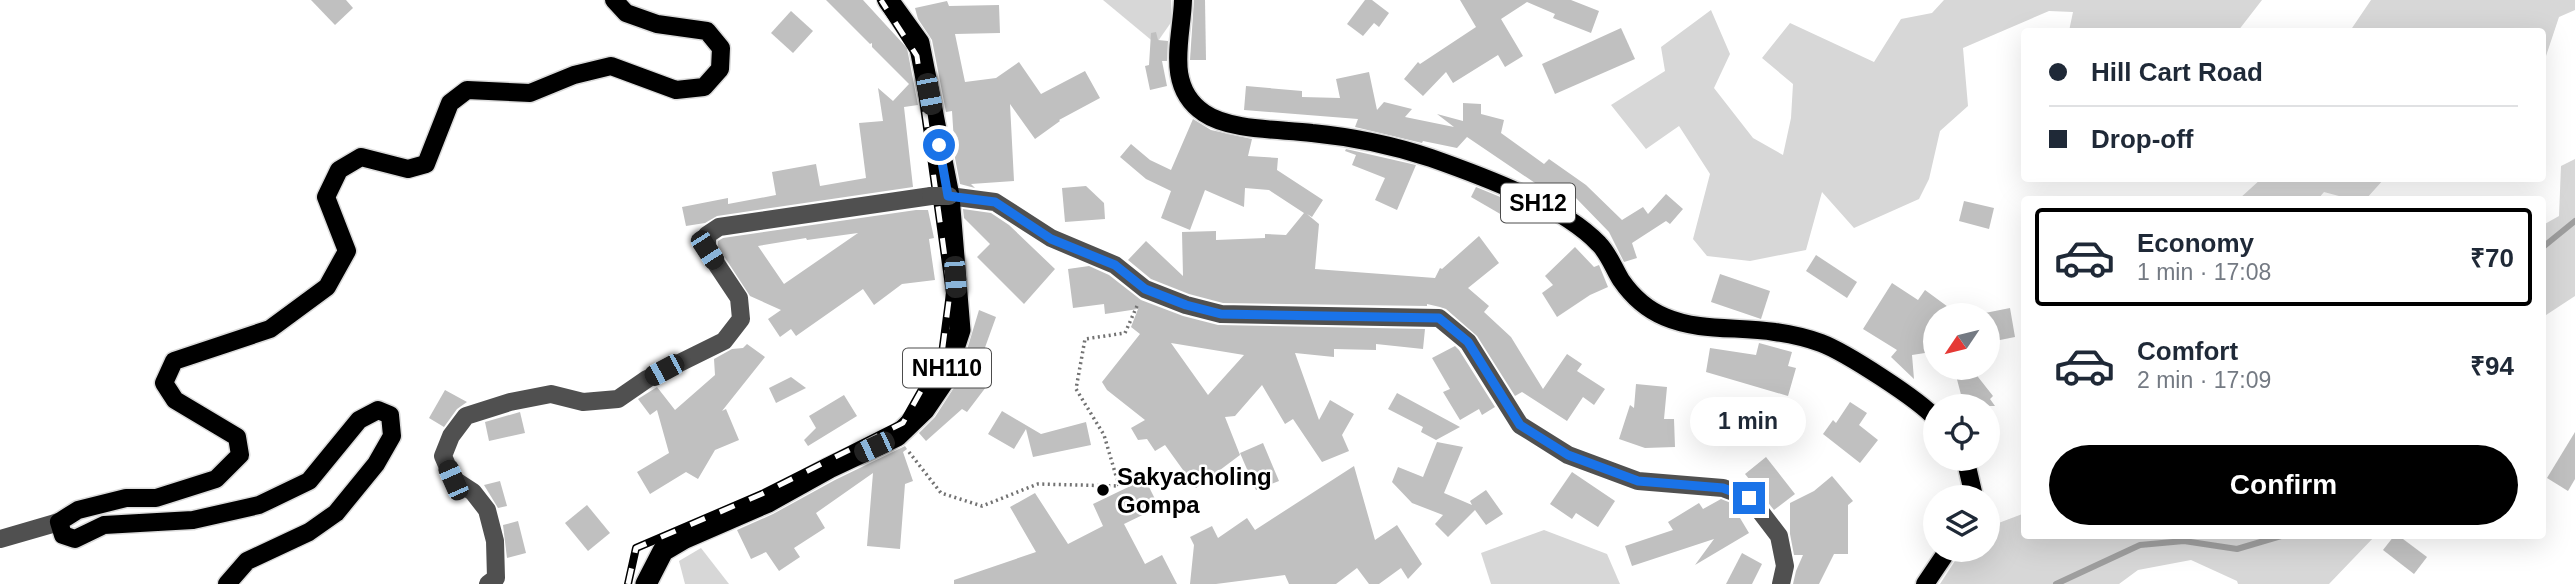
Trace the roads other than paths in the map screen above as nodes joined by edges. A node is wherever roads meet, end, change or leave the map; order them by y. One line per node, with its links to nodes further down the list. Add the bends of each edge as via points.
1 (614, 0): 6 (main road, via 626,13 657,24 707,31 720,48 720,69 704,87 676,90 611,66 530,93 467,90 450,103 426,164 408,169 361,157 339,170 326,197 347,251 327,288 270,329 174,361 164,383 175,400 237,437 240,455 216,479 156,498 127,498 78,510)
2 (888, 0): 4 (highway, NH110, via 919,43)
3 (1183, 0): 5 (main road, SH12, via 1176,53 1180,75 1185,93 1204,113 1241,126 1382,143 1491,180 1580,227 1601,246 1641,303 1666,318 1708,327 1774,331 1822,343 1875,373)
4 (940, 196): 10 (street, via 719,227 707,235 707,250 739,298 741,319 724,341 618,398 583,402 551,394 466,416 443,456 453,480 473,492 487,510 495,541 496,578); 11 (highway, NH110, via 960,330 943,382 924,410 897,436 663,551); 12 (street, via 995,202 1051,239 1115,265 1145,289 1221,314 1439,318 1468,342 1520,425 1568,455 1638,481 1723,488 1749,498 1779,536 1785,566)
5 (1923, 409)
6 (59, 522): 7 (street); 9 (main road, via 63,535 75,539 104,525 193,520 259,505 309,481 359,420 377,410 390,415 392,436 336,513 309,532 247,561)
7 (0, 539)
8 (1940, 562): 13 (main road)
9 (227, 584)
10 (488, 584)
11 (646, 584)
12 (1781, 584)
13 (1925, 584)

